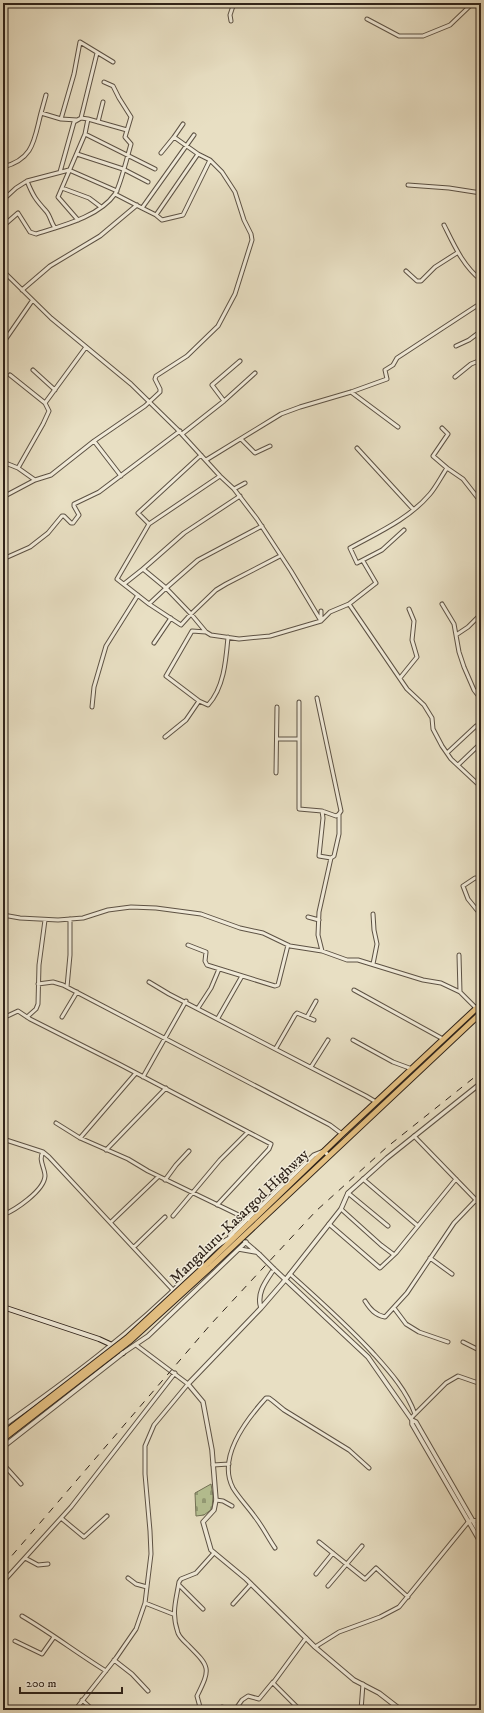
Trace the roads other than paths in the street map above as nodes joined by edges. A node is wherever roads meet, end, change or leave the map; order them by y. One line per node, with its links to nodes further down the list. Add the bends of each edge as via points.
1 (234, 3): 6 (street, via 230,15)
2 (474, 3): 5 (street, via 450,25 423,36 399,36)
3 (477, 3): 4 (street)
4 (481, 15)
5 (367, 19)
6 (231, 22)
7 (97, 53): 8 (street); 13 (street); 14 (street, via 80,42)
8 (113, 62)
9 (104, 82): 19 (street, via 113,86 131,117)
10 (46, 95): 12 (street)
11 (103, 102): 17 (street)
12 (41, 113): 14 (street); 29 (street, via 28,154 17,163)
13 (81, 118): 15 (street); 16 (street)
14 (61, 119): 16 (street)
15 (88, 119): 17 (street); 20 (street)
16 (77, 120): 33 (street, via 74,122)
17 (98, 122): 19 (street)
18 (183, 124): 22 (street)
19 (127, 130): 26 (street, via 125,137 131,144)
20 (85, 134): 25 (street); 26 (street)
21 (194, 135): 23 (street)
22 (174, 137): 23 (street); 24 (street)
23 (186, 146): 27 (street); 43 (street)
24 (161, 153)
25 (77, 154): 30 (street); 32 (street)
26 (128, 154): 30 (street); 31 (street)
27 (198, 154): 28 (street); 44 (street)
28 (210, 160): 44 (street, via 183,215 162,220); 70 (street, via 222,172 235,192 251,234 250,249 235,294 218,326 186,356 156,376 160,392)
29 (3, 167)
30 (123, 169): 35 (street); 38 (street)
31 (155, 169)
32 (70, 170): 33 (street); 37 (street); 38 (street)
33 (60, 172): 34 (street)
34 (27, 181): 40 (street); 48 (street, via 32,195 47,212)
35 (148, 182)
36 (408, 185): 39 (street)
37 (62, 188): 42 (street, via 89,198); 45 (street, via 58,197)
38 (116, 192): 41 (street); 42 (street)
39 (481, 193)
40 (3, 200)
41 (137, 205): 43 (street); 53 (street, via 100,236 50,266)
42 (101, 207): 45 (street)
43 (142, 208): 44 (street)
44 (156, 215)
45 (78, 220): 48 (street)
46 (444, 225): 49 (street)
47 (3, 226): 48 (street, via 18,214 30,232 36,234)
48 (54, 228)
49 (457, 253): 51 (street, via 435,266 421,281 417,281); 52 (street, via 472,273)
50 (3, 271): 53 (street)
51 (406, 271)
52 (481, 280)
53 (22, 290): 54 (street)
54 (32, 301): 57 (street); 59 (street)
55 (481, 303): 67 (street, via 397,358 393,365 385,370 387,378)
56 (481, 331): 58 (street)
57 (3, 343)
58 (456, 346)
59 (86, 347): 66 (street); 70 (street, via 131,384)
60 (481, 360): 65 (street, via 471,364)
61 (240, 361): 68 (street, via 212,385)
62 (33, 370): 66 (street)
63 (255, 373): 68 (street)
64 (10, 375): 69 (street)
65 (456, 377)
66 (55, 390): 69 (street)
67 (351, 392): 71 (street); 74 (street, via 281,414)
68 (224, 401): 73 (street)
69 (45, 403): 81 (street, via 49,411)
70 (149, 403): 73 (street); 75 (street)
71 (398, 427)
72 (442, 428): 82 (street, via 448,434 434,456)
73 (181, 433): 78 (street); 83 (street)
74 (241, 439): 76 (street, via 255,453); 79 (street)
75 (94, 441): 83 (street); 85 (street, via 51,475)
76 (270, 446)
77 (357, 448): 91 (street)
78 (201, 455): 79 (street); 92 (street, via 138,513)
79 (206, 460): 84 (street)
80 (3, 462): 81 (street)
81 (18, 468): 85 (street)
82 (447, 468): 90 (street, via 462,479); 91 (street, via 430,494)
83 (121, 476): 96 (street, via 99,492 74,504 79,515 73,523 62,515 48,533 30,547)
84 (220, 476): 87 (street); 92 (street)
85 (35, 480): 89 (street)
86 (245, 483): 87 (street)
87 (234, 489): 88 (street)
88 (240, 496): 93 (street); 98 (street, via 184,533)
89 (3, 497)
90 (481, 502)
91 (413, 510): 97 (street, via 350,548 357,563)
92 (149, 524): 99 (street, via 117,579)
93 (262, 526): 95 (street); 100 (street, via 198,560)
94 (404, 530): 97 (street, via 382,550)
95 (280, 556): 107 (street, via 216,590); 110 (street)
96 (3, 559)
97 (362, 561): 103 (street, via 376,583)
98 (143, 570): 99 (street); 100 (street)
99 (124, 584): 101 (street)
100 (166, 588): 102 (street); 107 (street)
101 (138, 595): 102 (street); 120 (street, via 106,646 94,688)
102 (149, 604): 109 (street)
103 (349, 604): 110 (street, via 330,612); 115 (street)
104 (442, 604): 112 (street, via 454,624)
105 (409, 609): 115 (street, via 414,621 412,640 417,657)
106 (321, 611): 110 (street)
107 (191, 614): 109 (street, via 181,625); 111 (street)
108 (481, 614): 112 (street, via 468,628)
109 (171, 618): 114 (street)
110 (321, 621): 113 (street, via 270,636 239,639)
111 (206, 632): 113 (street); 118 (street, via 192,631 166,676)
112 (456, 635): 117 (street, via 464,667)
113 (228, 637): 118 (street, via 226,660 218,690 208,705)
114 (154, 643)
115 (400, 678): 127 (street, via 407,689 424,705 432,718 433,729)
116 (318, 698): 132 (street, via 341,812)
117 (481, 699)
118 (199, 701): 123 (street, via 186,720)
119 (299, 702): 125 (street)
120 (92, 707)
121 (277, 707): 124 (street)
122 (476, 726): 127 (street)
123 (166, 737)
124 (276, 739): 125 (street); 129 (street)
125 (299, 739): 131 (street, via 299,809)
126 (481, 743): 128 (street)
127 (447, 753): 128 (street)
128 (458, 765): 130 (street)
129 (276, 773)
130 (481, 787)
131 (322, 811): 132 (street, via 336,816); 133 (street, via 319,856)
132 (339, 814): 133 (street, via 339,834 334,856)
133 (330, 858): 142 (street)
134 (481, 878): 135 (street, via 475,878 463,886 468,899)
135 (479, 908): 138 (street)
136 (374, 914): 147 (street, via 377,944)
137 (3, 915): 141 (street)
138 (481, 915)
139 (308, 917): 142 (street)
140 (70, 919): 141 (street); 143 (street, via 131,907 156,908 201,914 263,933); 152 (street)
141 (45, 920): 151 (street)
142 (319, 920): 145 (street, via 318,935)
143 (288, 944): 145 (street, via 307,950); 149 (street, via 276,986)
144 (188, 945): 148 (street, via 206,952 205,963)
145 (322, 951): 147 (street, via 348,960)
146 (459, 955): 155 (street)
147 (373, 964): 155 (street, via 441,983)
148 (219, 969): 149 (street); 159 (street)
149 (242, 976): 166 (street)
150 (149, 982): 156 (street)
151 (38, 984): 152 (street, via 57,983); 162 (street, via 38,1004)
152 (67, 987): 154 (street)
153 (354, 990): 169 (street)
154 (77, 992): 163 (street); 168 (street)
155 (460, 992): 160 (street)
156 (186, 1001): 159 (street); 168 (street)
157 (316, 1001): 164 (street)
158 (481, 1004): 160 (highway, Mangaluru-Kasargod Highway)
159 (198, 1008): 166 (street)
160 (476, 1008): 169 (highway, Mangaluru-Kasargod Highway)
161 (481, 1013): 190 (highway, Mangaluru-Kasargod Highway)
162 (27, 1017): 165 (street, via 17,1011); 175 (street)
163 (62, 1017)
164 (307, 1017): 167 (street); 172 (street, via 295,1014)
165 (3, 1018)
166 (218, 1018): 172 (street)
167 (314, 1020)
168 (164, 1039): 176 (street); 182 (street, via 330,1125)
169 (443, 1039): 174 (highway, Mangaluru-Kasargod Highway)
170 (328, 1040): 173 (street)
171 (354, 1040): 174 (street, via 393,1062)
172 (276, 1048): 173 (street)
173 (311, 1067): 179 (street)
174 (412, 1069): 179 (highway, Mangaluru-Kasargod Highway)
175 (136, 1073): 176 (street); 185 (street)
176 (143, 1077): 178 (street)
177 (481, 1084): 183 (street)
178 (166, 1088): 181 (street); 186 (street)
179 (376, 1102): 182 (highway, Mangaluru-Kasargod Highway)
180 (56, 1123): 185 (street)
181 (248, 1132): 195 (street, via 220,1160); 198 (street, via 272,1146)
182 (342, 1134): 188 (highway, Mangaluru-Kasargod Highway)
183 (414, 1136): 192 (street); 194 (street)
184 (3, 1138): 189 (street)
185 (80, 1138): 186 (street)
186 (106, 1150): 191 (street, via 128,1159)
187 (190, 1151): 193 (street)
188 (324, 1151): 190 (street); 204 (highway, Mangaluru-Kasargod Highway)
189 (43, 1152): 201 (street, via 41,1157 45,1177 41,1187 15,1209); 205 (street)
190 (329, 1156): 210 (highway, Mangaluru-Kasargod Highway)
191 (158, 1177): 193 (street); 205 (street)
192 (363, 1179): 196 (street); 208 (street)
193 (165, 1180): 195 (street)
194 (456, 1180): 197 (street); 208 (street)
195 (194, 1193): 198 (street); 202 (street)
196 (348, 1193): 200 (street); 207 (street)
197 (476, 1200): 199 (street); 215 (street, via 454,1223)
198 (218, 1204): 204 (street)
199 (481, 1205)
200 (341, 1208): 206 (street); 214 (street)
201 (3, 1215)
202 (173, 1216)
203 (165, 1217): 211 (street)
204 (248, 1220): 209 (street); 210 (highway, Mangaluru-Kasargod Highway)
205 (111, 1222): 211 (street)
206 (329, 1224): 214 (street, via 380,1268); 218 (street)
207 (388, 1226)
208 (418, 1226): 214 (street)
209 (229, 1238): 210 (street); 221 (street)
210 (241, 1239): 212 (street); 213 (street); 216 (highway, Mangaluru-Kasargod Highway)
211 (134, 1247): 221 (street)
212 (239, 1249): 213 (street); 229 (street)
213 (258, 1253): 217 (street, bridge)
214 (393, 1254)
215 (430, 1258): 219 (street); 225 (street)
216 (209, 1265): 238 (highway, Mangaluru-Kasargod Highway, bridge, via 127,1338); 239 (highway, Mangaluru-Kasargod Highway, bridge, via 132,1340)
217 (274, 1269): 220 (street); 224 (street, via 261,1291)
218 (290, 1274): 220 (street); 235 (street, via 343,1322 385,1366 410,1401)
219 (452, 1274)
220 (286, 1279): 224 (street); 236 (street, via 368,1357)
221 (174, 1291): 228 (street)
222 (365, 1301): 225 (street, via 379,1316 385,1317)
223 (3, 1306): 228 (main road)
224 (261, 1308): 233 (street)
225 (394, 1308): 226 (street, via 406,1324 418,1332)
226 (448, 1342)
227 (463, 1342): 230 (street)
228 (112, 1345): 231 (main road); 237 (street)
229 (136, 1345): 231 (street); 232 (street)
230 (481, 1352)
231 (123, 1354): 240 (street)
232 (175, 1373): 233 (street); 249 (street)
233 (188, 1384): 243 (street, via 203,1402); 268 (street, via 154,1425 145,1446 151,1554)
234 (481, 1384): 235 (street, via 458,1376 446,1383)
235 (415, 1414): 236 (street)
236 (411, 1419): 251 (street, via 416,1422)
237 (3, 1426)
238 (3, 1434)
239 (3, 1439)
240 (3, 1447)
241 (3, 1464): 245 (street)
242 (229, 1464): 243 (street); 244 (street, via 233,1443 261,1404 269,1398 349,1450); 256 (street, via 233,1489)
243 (213, 1465): 246 (street)
244 (369, 1468)
245 (22, 1484)
246 (216, 1500): 247 (street); 257 (street, via 214,1510 203,1522)
247 (232, 1506)
248 (107, 1516): 249 (street, via 84,1537)
249 (61, 1518): 259 (street)
250 (481, 1520): 251 (street)
251 (470, 1521): 252 (street); 254 (street); 269 (street)
252 (481, 1535)
253 (319, 1542): 258 (street)
254 (481, 1543)
255 (362, 1546): 261 (street)
256 (275, 1548)
257 (214, 1553): 265 (street); 266 (street, via 196,1573 181,1579)
258 (333, 1553): 261 (street); 262 (street)
259 (25, 1558): 260 (street, via 38,1565); 264 (street)
260 (48, 1564)
261 (346, 1564): 267 (street); 269 (street, via 365,1579 376,1568)
262 (316, 1574)
263 (128, 1578): 268 (street)
264 (3, 1582)
265 (251, 1584): 271 (street); 276 (street)
266 (179, 1585): 272 (street); 273 (street)
267 (328, 1586)
268 (147, 1587): 270 (street)
269 (408, 1596): 278 (street, via 399,1607 387,1614 340,1632)
270 (145, 1603): 273 (street); 279 (street, via 136,1629)
271 (233, 1604)
272 (203, 1609)
273 (173, 1614): 285 (street, via 179,1635 201,1658 207,1669 206,1678 197,1696)
274 (22, 1616): 275 (street)
275 (54, 1637): 277 (street, via 42,1654); 280 (street)
276 (306, 1638): 278 (street); 281 (street)
277 (15, 1641)
278 (315, 1647): 282 (street, via 354,1680)
279 (114, 1660): 280 (street); 283 (street)
280 (106, 1671): 284 (street)
281 (273, 1682): 291 (street, via 259,1699 248,1696); 292 (street)
282 (364, 1684): 293 (street); 294 (street, via 389,1699)
283 (148, 1691)
284 (82, 1700): 286 (street); 287 (street)
285 (202, 1709): 288 (street)
286 (75, 1710)
287 (93, 1710)
288 (197, 1710)
289 (219, 1710): 290 (street, via 222,1707)
290 (227, 1710)
291 (235, 1710)
292 (297, 1710)
293 (361, 1710)
294 (401, 1710)

